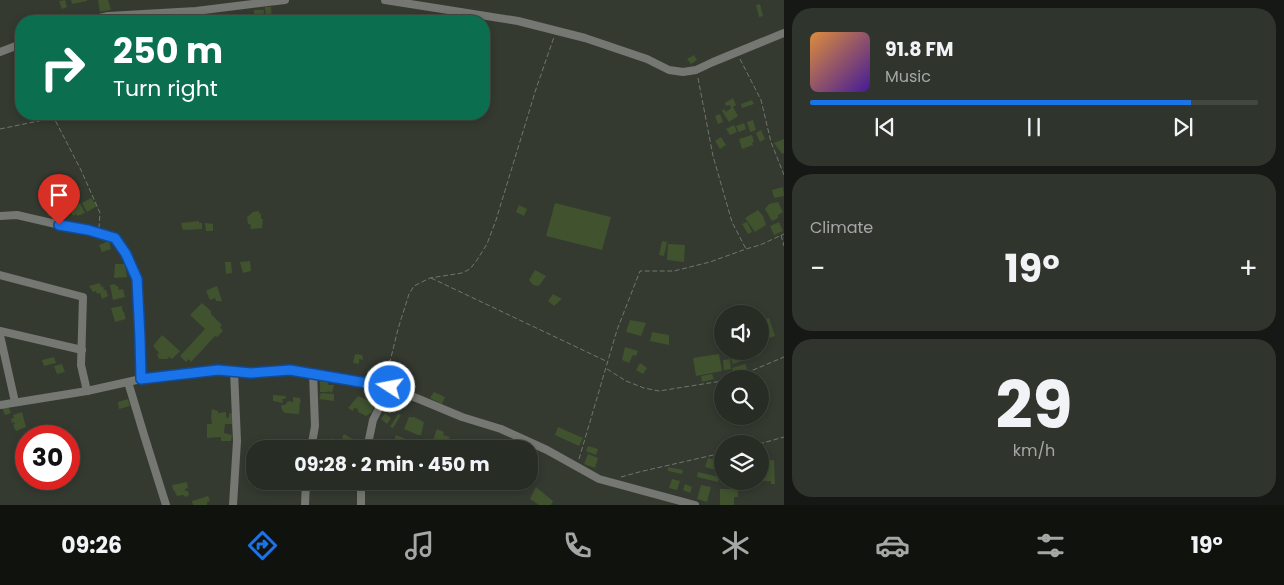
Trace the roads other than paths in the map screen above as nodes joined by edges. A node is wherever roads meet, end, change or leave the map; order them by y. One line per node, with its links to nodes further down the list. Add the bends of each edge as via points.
1 (284, 0): 3 (street, via 196,11)
2 (385, 0): 4 (street)
3 (126, 15)
4 (480, 15)
5 (490, 17): 6 (street, via 585,38 669,70 683,72 696,70)
6 (784, 32)
7 (15, 46): 8 (street)
8 (0, 52)
9 (0, 216): 15 (street, via 17,215 115,238 136,276)
10 (0, 275): 12 (street, via 83,297)
11 (0, 333): 12 (street); 19 (street)
12 (82, 350): 18 (street, via 81,365)
13 (234, 372): 14 (street, via 290,370); 15 (street, via 218,370); 26 (street, via 237,441)
14 (313, 373): 17 (street); 21 (street)
15 (141, 379): 16 (street)
16 (128, 382): 18 (street); 25 (street)
17 (387, 387): 22 (street, via 373,420); 29 (street, via 548,450 599,479)
18 (87, 391): 19 (street)
19 (16, 402): 20 (street)
20 (0, 405)
21 (313, 440)
22 (369, 440)
23 (306, 490): 27 (street)
24 (361, 490): 28 (street)
25 (166, 505)
26 (233, 505)
27 (305, 505)
28 (361, 505)
29 (695, 505)

